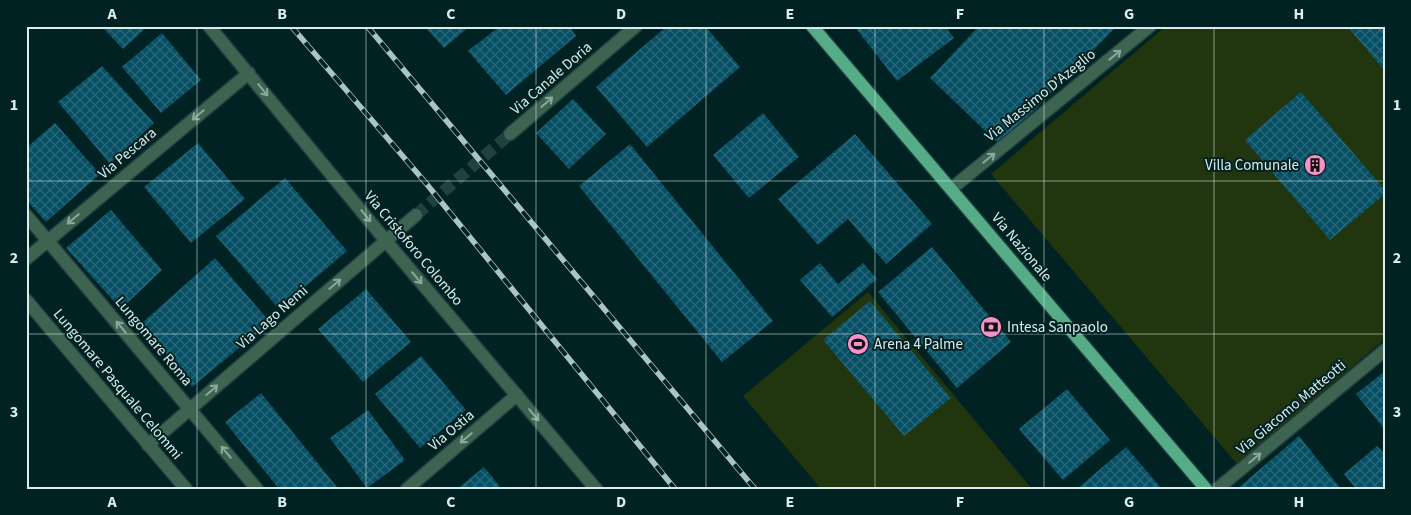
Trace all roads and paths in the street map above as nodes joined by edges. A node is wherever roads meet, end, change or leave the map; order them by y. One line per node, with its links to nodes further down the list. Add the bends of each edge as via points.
1 (209, 26): 5 (street, Via Cristoforo Colombo)
2 (636, 26): 6 (street, Via Canale Doria, one-way to 2)
3 (812, 26): 7 (main road, Via Nazionale)
4 (1150, 26): 7 (street, Via Massimo D'Azeglio, one-way to 4)
5 (248, 73): 10 (street, Via Pescara, one-way to 10); 11 (street, Via Cristoforo Colombo, one-way to 11)
6 (510, 134)
7 (951, 189): 22 (main road, Via Nazionale)
8 (26, 215): 10 (street, Lungomare Roma)
9 (416, 215): 11 (street, Via Lago Nemi)
10 (48, 240): 12 (street, Via Pescara); 16 (street, Lungomare Roma, one-way to 10)
11 (386, 241): 15 (street, Via Cristoforo Colombo, one-way to 15); 16 (street, Via Lago Nemi, one-way to 11)
12 (26, 258)
13 (26, 300): 17 (street, Lungomare Pasquale Celommi)
14 (1385, 350): 23 (street, Via Giacomo Matteotti, one-way to 14)
15 (517, 395): 20 (street, Via Ostia, one-way to 20); 21 (street, Via Cristoforo Colombo, one-way to 21)
16 (190, 409): 17 (street, Via Lago Nemi); 19 (street, Lungomare Roma, one-way to 16)
17 (148, 445): 18 (street, Lungomare Pasquale Celommi)
18 (186, 489)
19 (257, 489)
20 (407, 489)
21 (596, 489)
22 (1206, 489)
23 (1217, 489)

